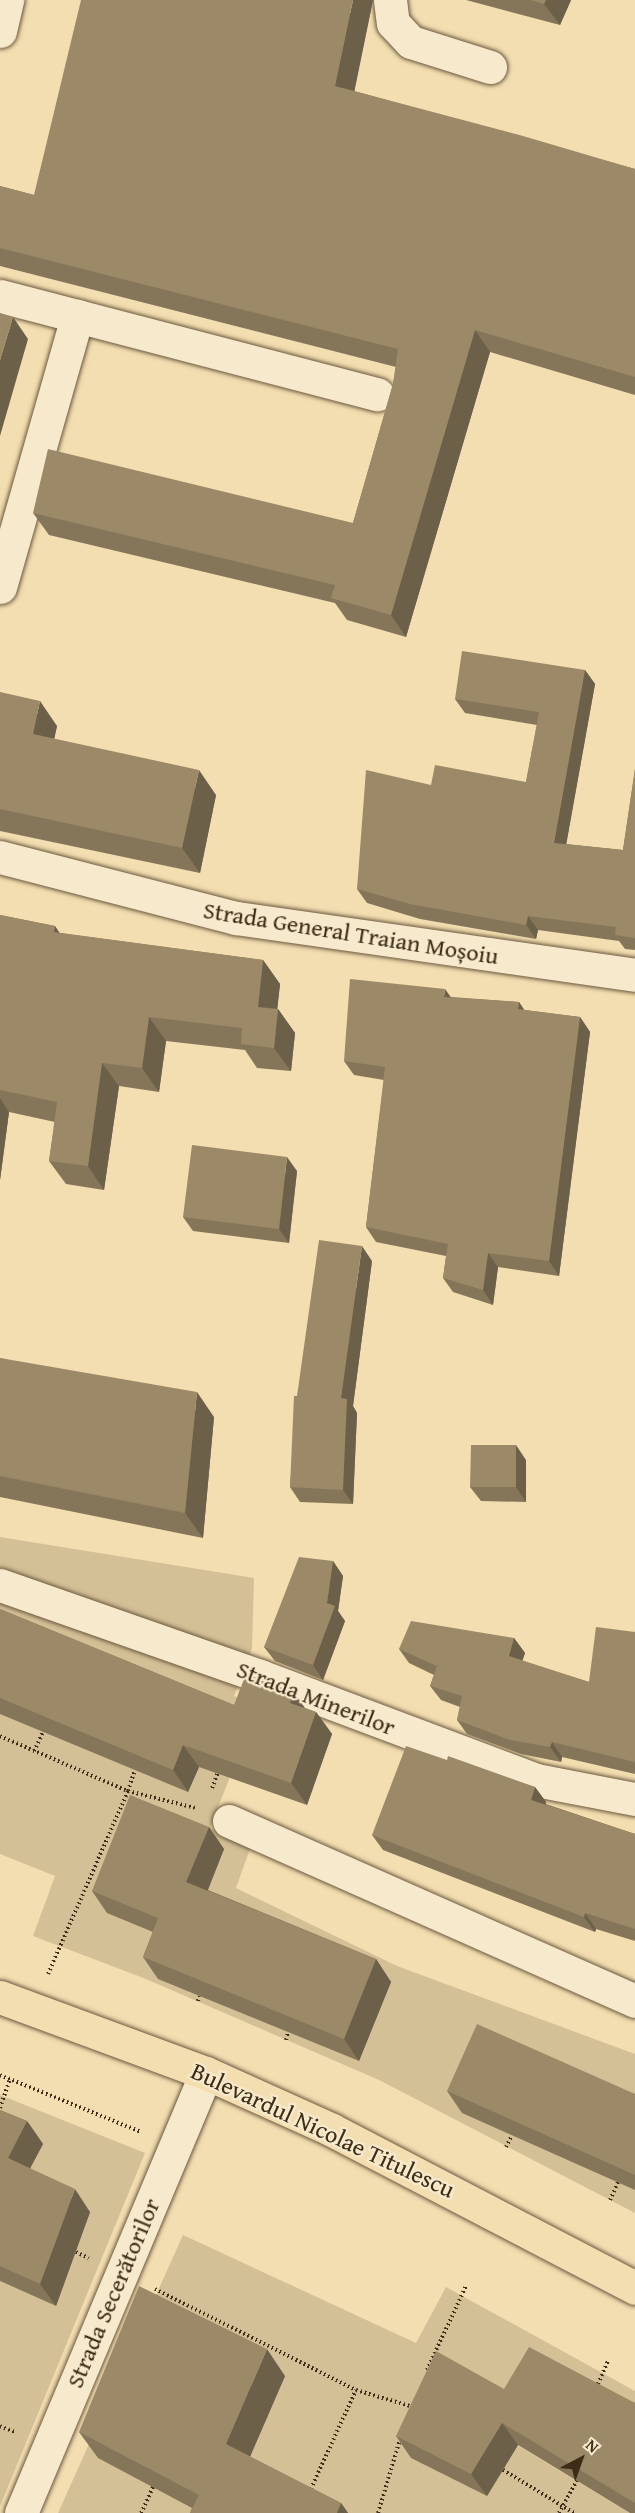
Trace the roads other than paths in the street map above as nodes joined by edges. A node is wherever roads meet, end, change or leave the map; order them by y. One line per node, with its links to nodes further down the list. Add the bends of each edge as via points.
1 (7, 0): 3 (street)
2 (390, 0): 4 (street, via 393,23 411,42)
3 (0, 31)
4 (490, 67)
5 (0, 296): 6 (street)
6 (77, 316): 7 (street); 8 (street)
7 (377, 394)
8 (0, 587)
9 (0, 857): 10 (street, Strada General Traian Moșoiu, via 236,918)
10 (635, 975)
11 (0, 1585): 12 (street, Strada Minerilor, via 260,1676 536,1780)
12 (635, 1799)
13 (213, 1810): 15 (street)
14 (0, 1997): 16 (main road, Bulevardul Nicolae Titulescu)
15 (635, 2001)
16 (206, 2073): 17 (main road, Bulevardul Nicolae Titulescu, via 437,2182); 18 (street, Strada Secerătorilor)
17 (635, 2288)
18 (21, 2513)

